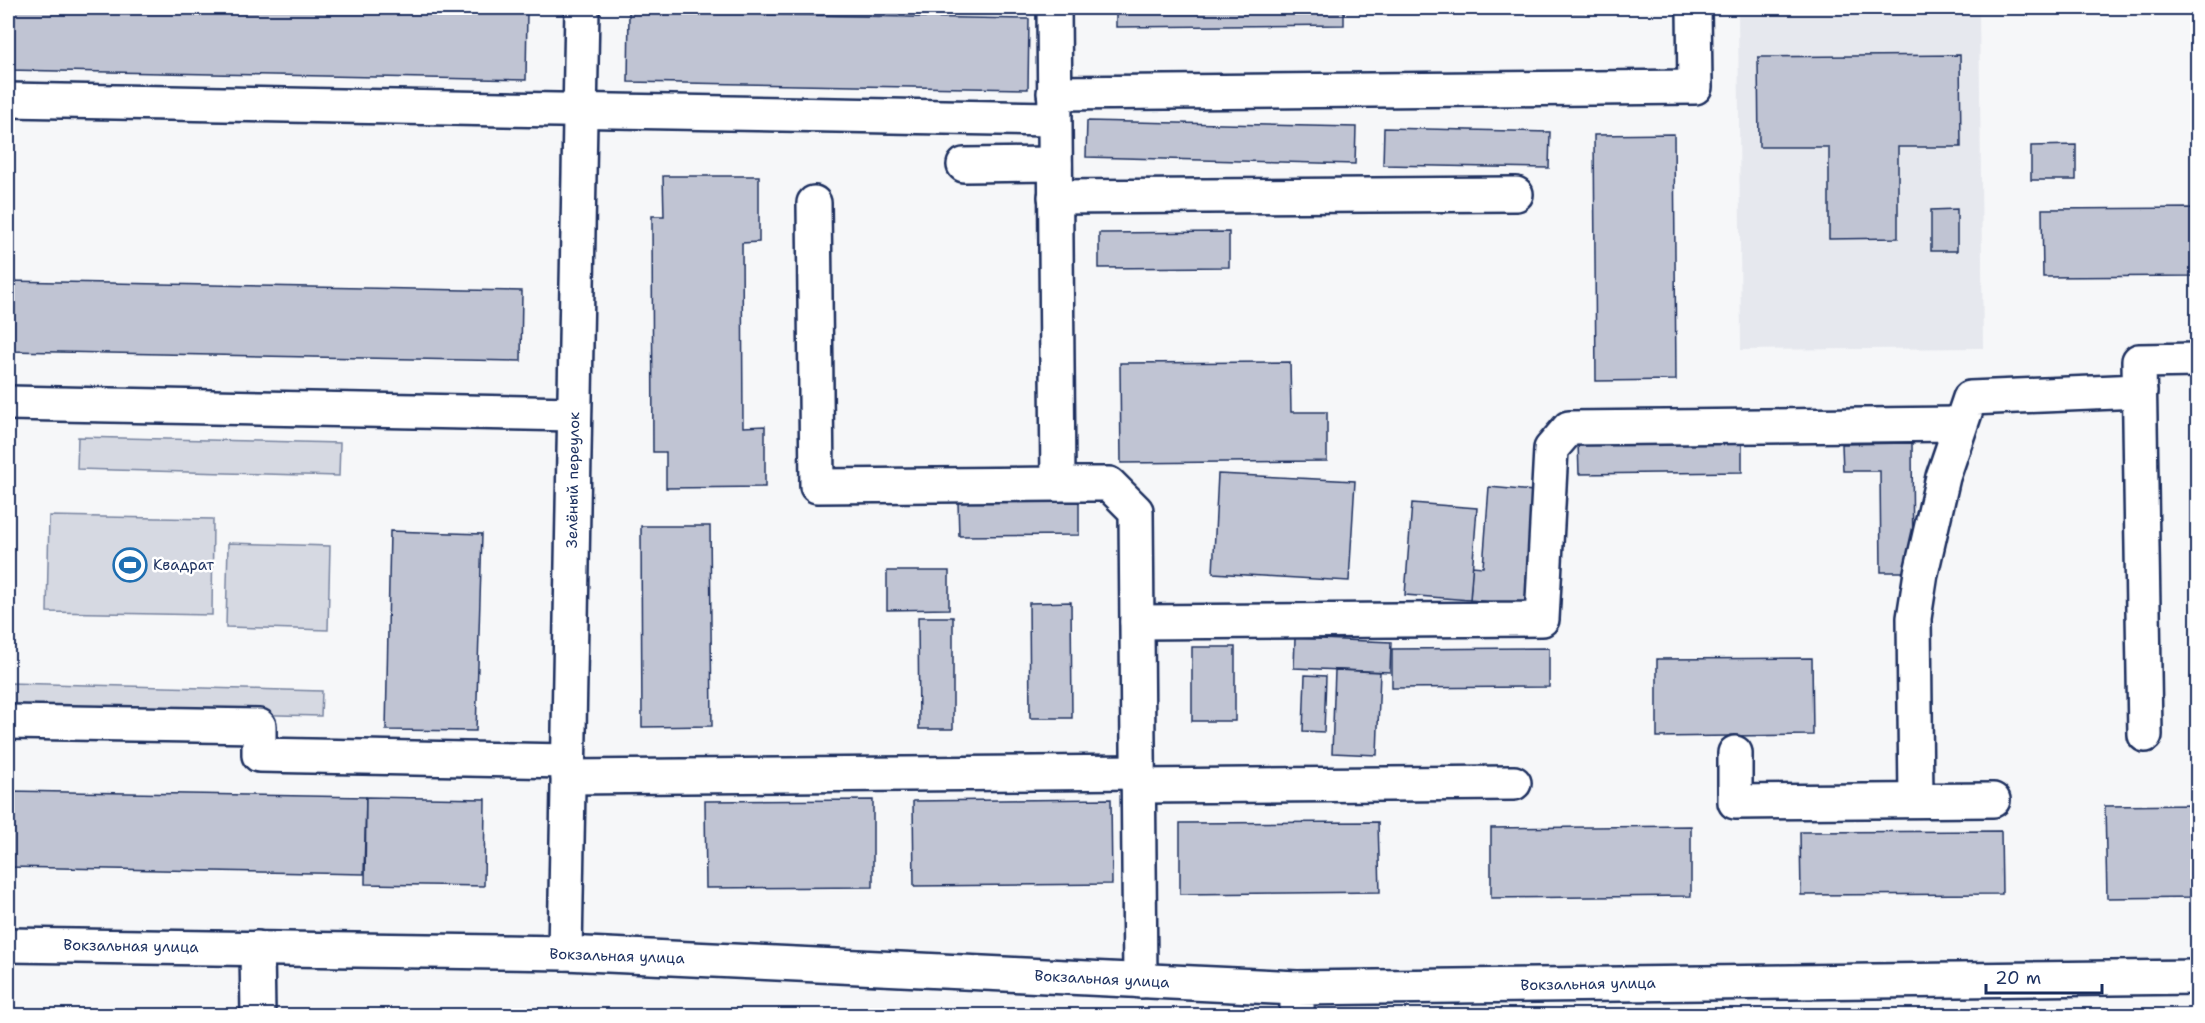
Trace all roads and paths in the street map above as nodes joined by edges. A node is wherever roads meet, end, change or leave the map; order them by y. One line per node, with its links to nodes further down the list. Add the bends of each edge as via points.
1 (582, 8): 6 (street, Зелёный переулок)
2 (1053, 8): 5 (street)
3 (1694, 8): 5 (street, via 1695,87)
4 (8, 100): 6 (street)
5 (1054, 106): 6 (street); 7 (street)
6 (580, 111): 15 (street, Зелёный переулок)
7 (1055, 164): 8 (street); 10 (street)
8 (964, 165)
9 (1516, 194): 10 (street)
10 (1055, 197): 17 (street)
11 (814, 203): 17 (street, via 817,486)
12 (2198, 360): 13 (street, via 2139,361)
13 (2140, 391): 16 (street, via 1970,398); 20 (street)
14 (8, 403): 15 (street)
15 (574, 414): 22 (street, Зелёный переулок)
16 (1959, 424): 18 (street, via 1569,428 1551,448 1542,619); 25 (street, via 1921,573 1914,618)
17 (1058, 484): 18 (street, via 1109,484 1136,511)
18 (1137, 622): 23 (street)
19 (8, 722): 22 (street, via 259,726 259,755)
20 (2145, 735)
21 (1735, 753): 25 (street, via 1735,802)
22 (568, 769): 23 (street); 29 (street, Зелёный переулок)
23 (1138, 779): 24 (street); 31 (street)
24 (1514, 783)
25 (1916, 800): 26 (street)
26 (1993, 800)
27 (8, 945): 28 (street, Вокзальная улица)
28 (257, 948): 29 (street, Вокзальная улица); 33 (street)
29 (565, 953): 31 (street, Вокзальная улица)
30 (2198, 977): 32 (street, Вокзальная улица)
31 (1140, 981): 32 (street, Вокзальная улица)
32 (1297, 1002)
33 (258, 1016)

